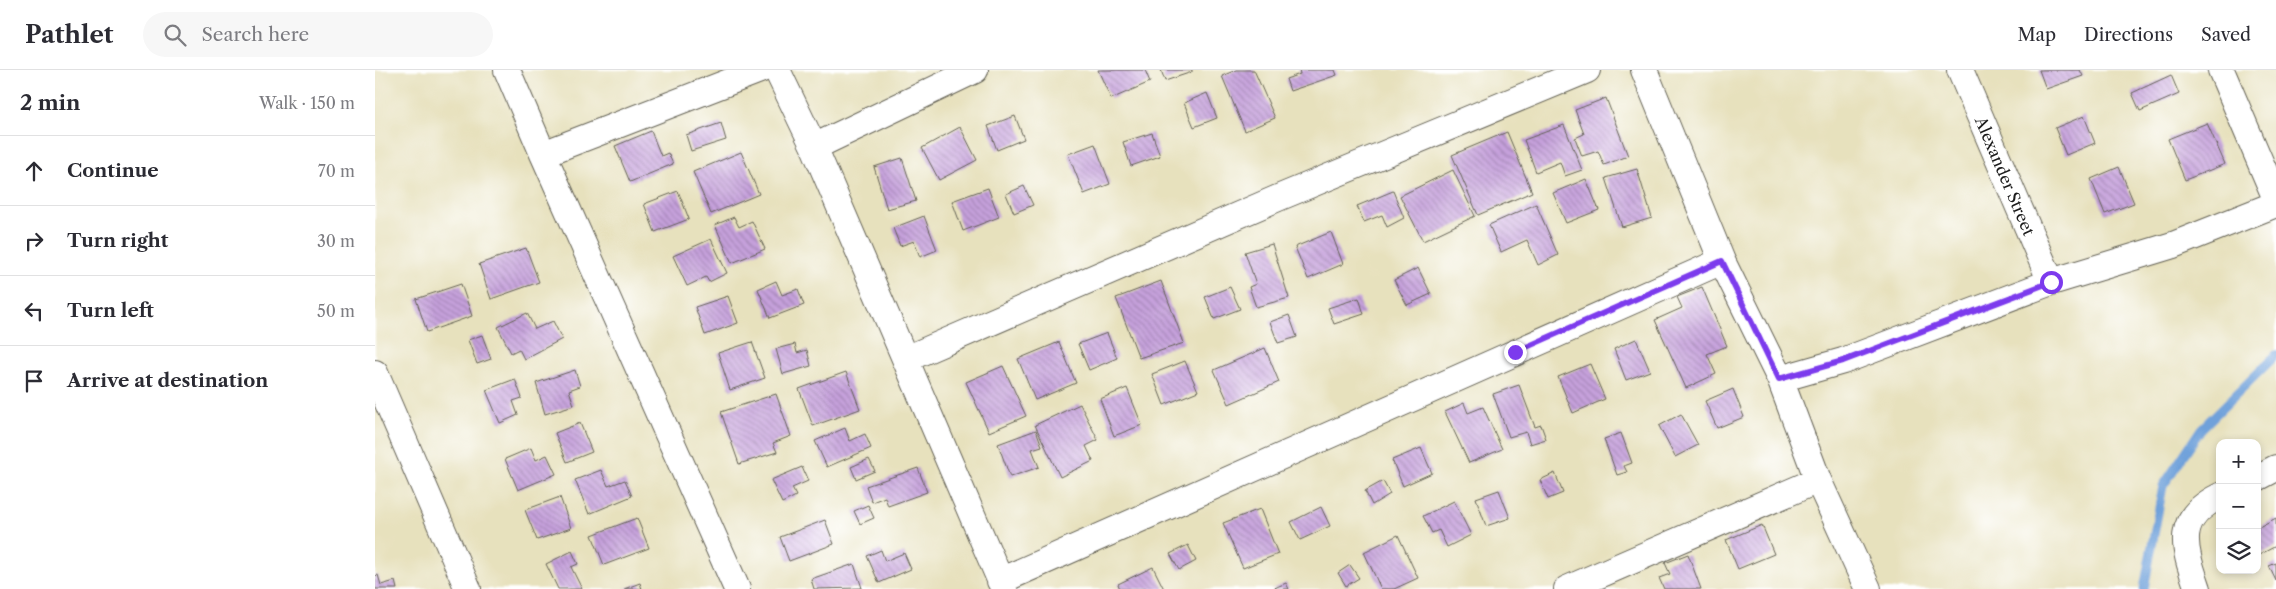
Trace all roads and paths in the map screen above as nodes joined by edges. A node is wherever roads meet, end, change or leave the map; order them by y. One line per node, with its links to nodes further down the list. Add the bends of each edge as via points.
1 (507, 70): 10 (street)
2 (760, 70): 10 (street)
3 (777, 70): 9 (street)
4 (975, 70): 9 (street)
5 (1587, 70): 15 (street, via 1277,198)
6 (1644, 70): 13 (street)
7 (1960, 70): 14 (street, Alexander Street)
8 (2221, 70): 11 (street)
9 (814, 147): 15 (street)
10 (543, 154): 25 (street)
11 (2276, 199)
12 (2276, 204): 14 (street, via 2173,245)
13 (1722, 261): 17 (street); 22 (street)
14 (2051, 282): 17 (street, via 1843,361)
15 (906, 359): 22 (street)
16 (375, 372): 24 (street)
17 (1779, 379): 20 (street)
18 (2276, 468): 19 (street)
19 (2261, 476)
20 (1818, 480): 23 (street); 26 (street)
21 (2216, 498): 27 (street, via 2192,515 2188,527 2187,556)
22 (1002, 585)
23 (1583, 586)
24 (468, 589)
25 (737, 589)
26 (1868, 589)
27 (2198, 589)

